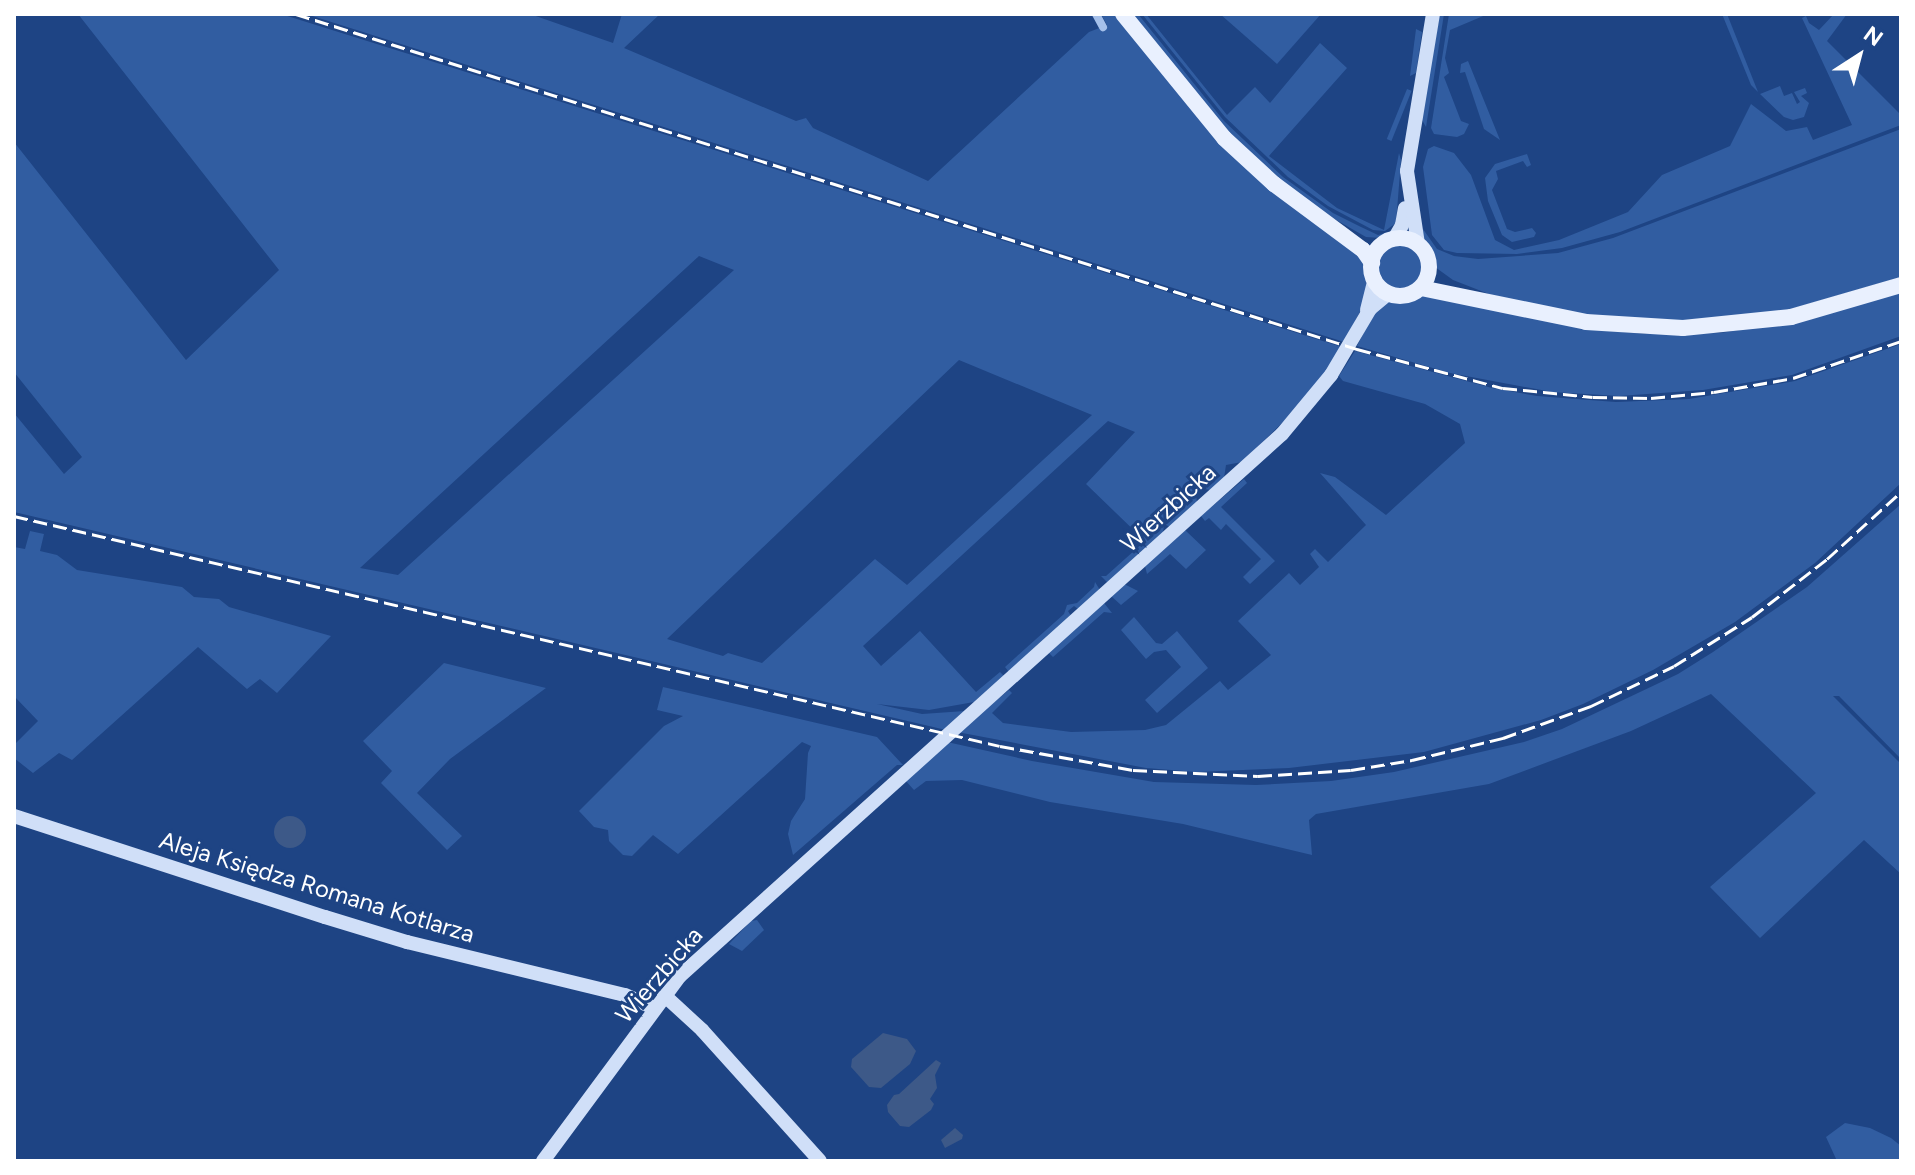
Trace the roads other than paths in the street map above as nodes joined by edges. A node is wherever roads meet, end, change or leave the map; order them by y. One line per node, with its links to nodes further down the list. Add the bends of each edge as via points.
1 (1096, 14): 4 (street)
2 (1123, 14): 6 (main road, via 1211,124)
3 (1433, 14): 5 (main road)
4 (1103, 27)
5 (1407, 192): 7 (main road, via 1402,225); 8 (main road)
6 (1302, 205): 7 (main road, via 1368,241); 10 (main road, via 1363,250)
7 (1389, 242): 8 (main road); 10 (main road)
8 (1418, 244): 9 (main road)
9 (1429, 266): 12 (main road); 14 (main road)
10 (1373, 271): 13 (main road); 15 (main road, Wierzbicka)
11 (1901, 285): 14 (main road, via 1791,317 1683,328 1578,321)
12 (1421, 288): 13 (main road, via 1406,295); 14 (main road)
13 (1389, 293): 15 (main road, Wierzbicka)
14 (1478, 297)
15 (1364, 318): 17 (main road, Wierzbicka, via 1331,375 1291,426 717,940)
16 (14, 816): 18 (main road, Aleja Księdza Romana Kotlarza, via 407,942 596,987)
17 (664, 995): 18 (main road, Wierzbicka); 20 (main road)
18 (654, 1008): 19 (main road, Wierzbicka)
19 (543, 1161)
20 (820, 1161)

